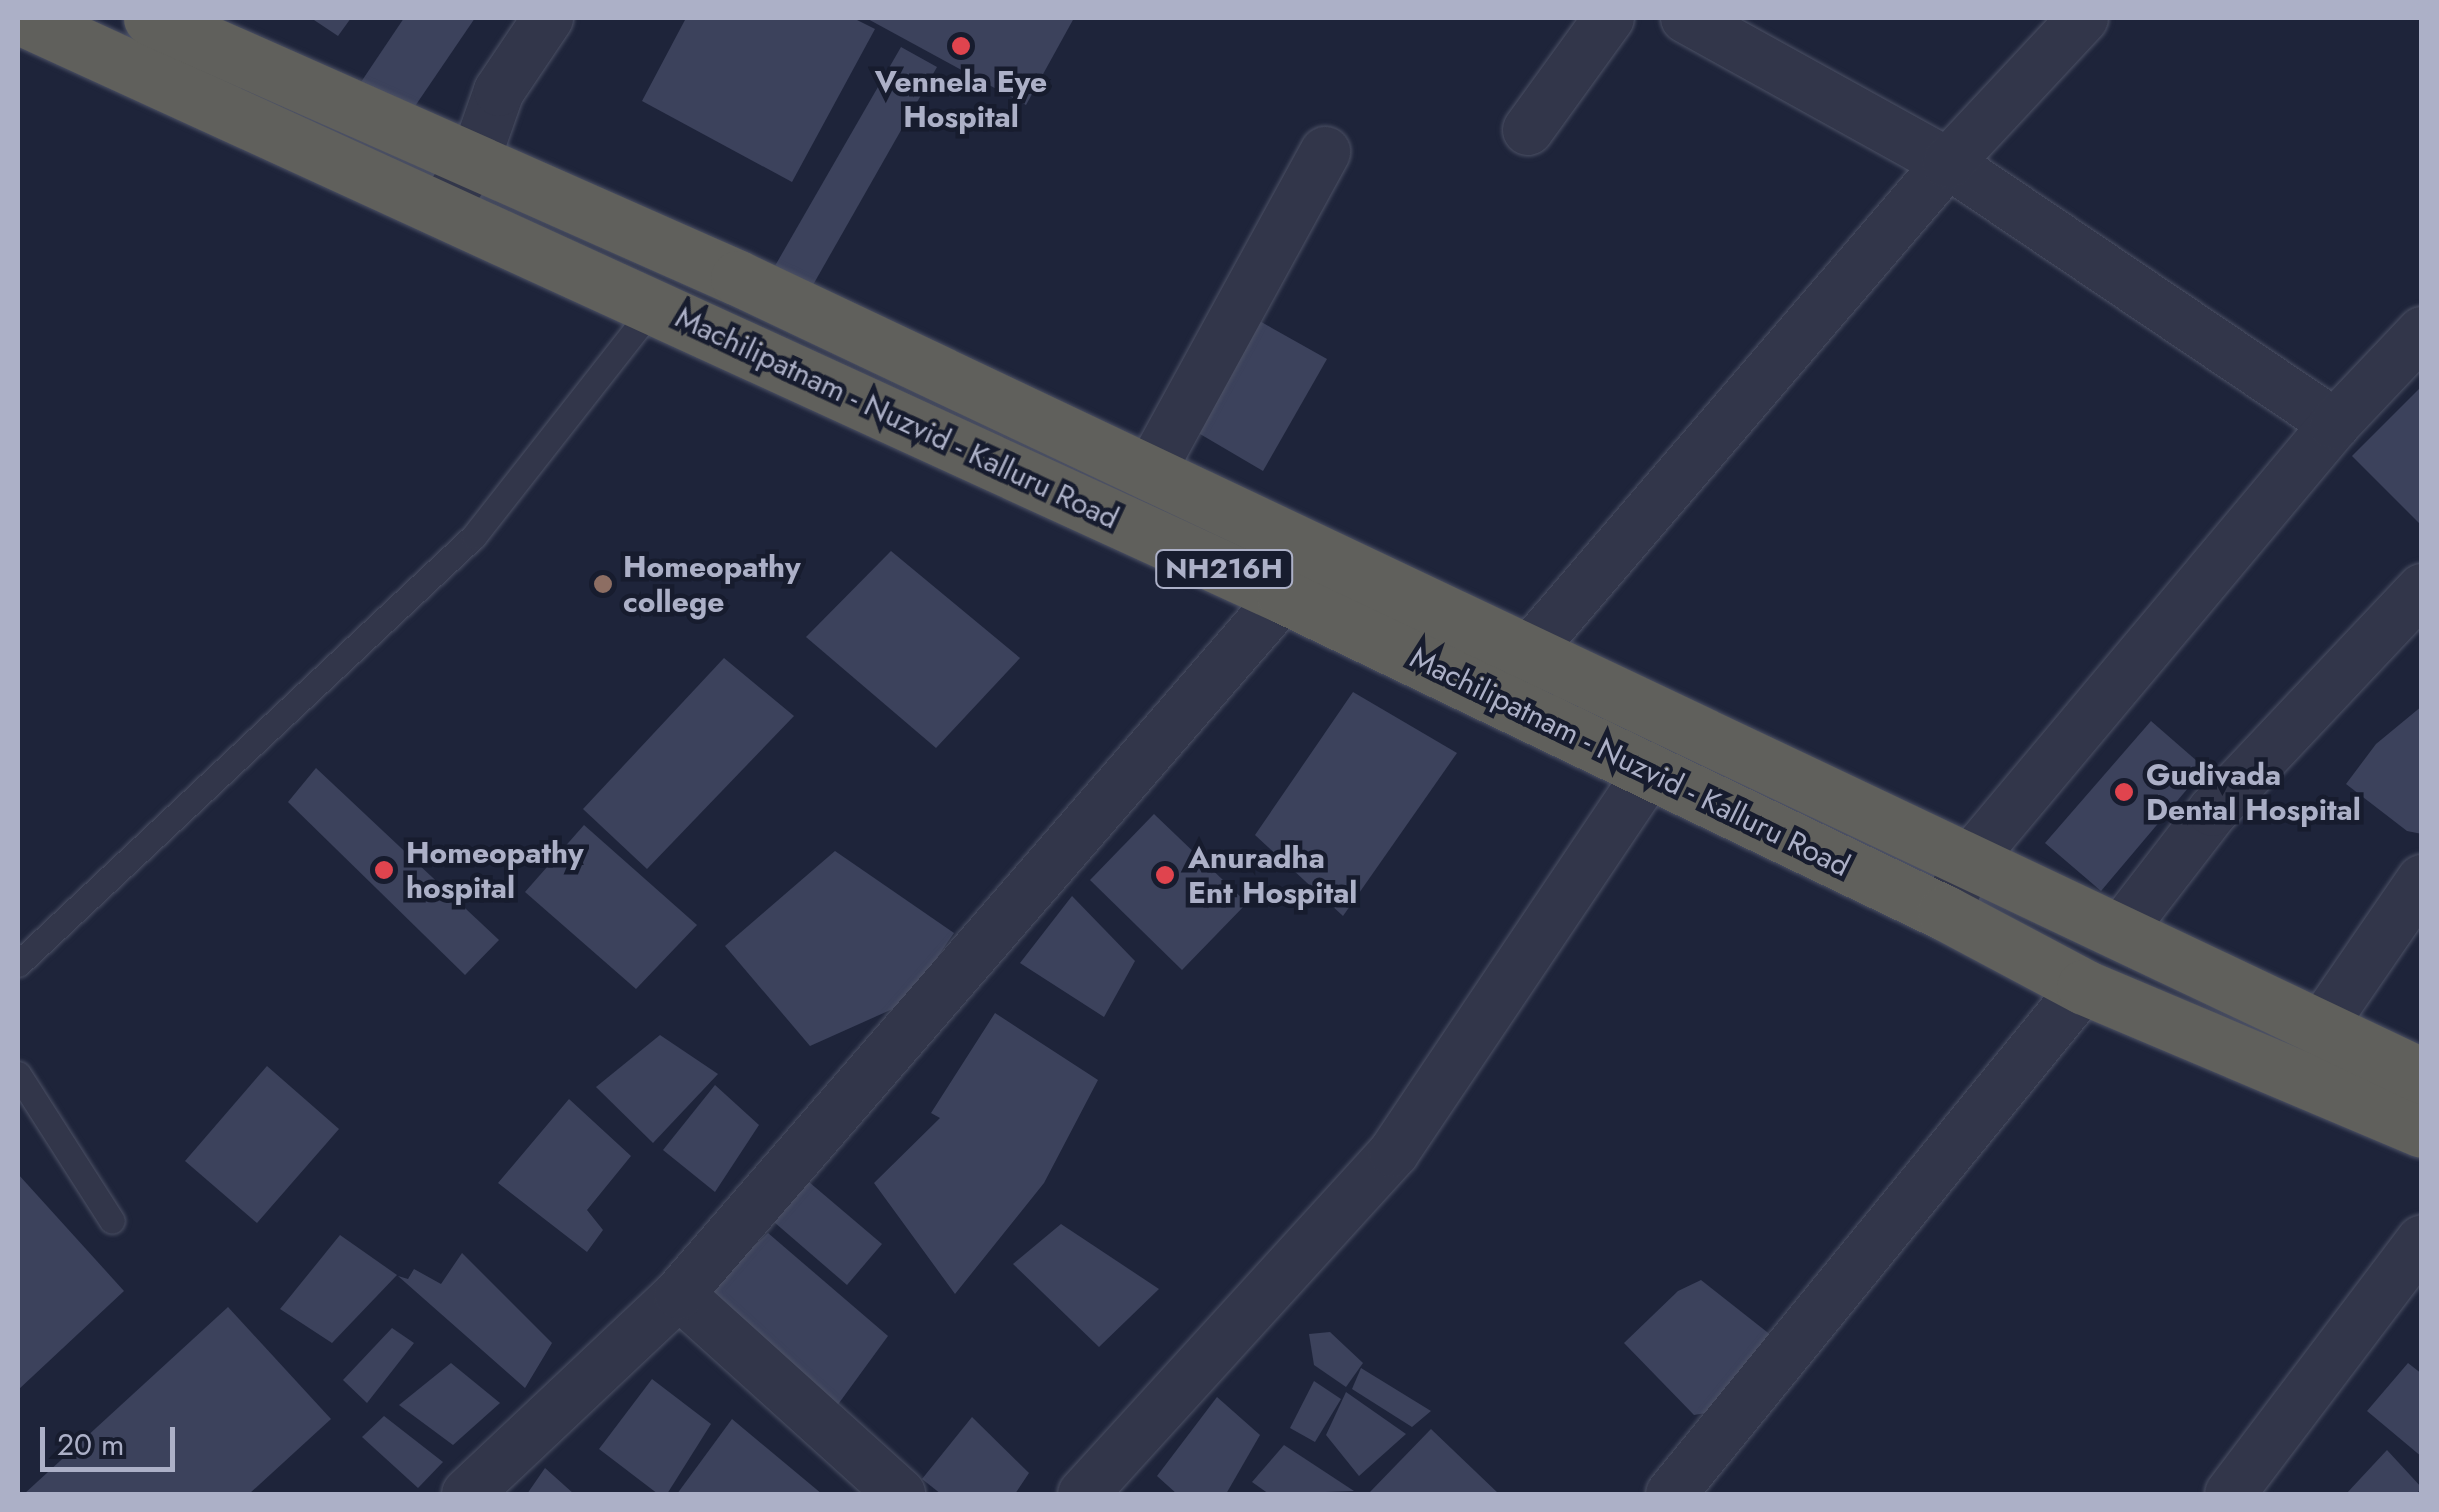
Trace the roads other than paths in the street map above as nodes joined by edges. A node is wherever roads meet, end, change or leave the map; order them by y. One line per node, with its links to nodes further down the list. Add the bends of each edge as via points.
1 (152, 18): 9 (highway, Machilipatnam - Nuzvid - Kalluru Road / NH216H)
2 (548, 18): 9 (street, via 499,91)
3 (1609, 18): 7 (street)
4 (1686, 18): 10 (street)
5 (2083, 18): 10 (street)
6 (23, 22): 11 (highway, Machilipatnam - Nuzvid - Kalluru Road / NH216H)
7 (1528, 130)
8 (1325, 152): 15 (street)
9 (474, 162): 11 (street); 15 (highway, Machilipatnam - Nuzvid - Kalluru Road / NH216H)
10 (1948, 163): 14 (street); 18 (street)
11 (441, 208): 12 (highway, Machilipatnam - Nuzvid - Kalluru Road / NH216H)
12 (656, 304): 17 (highway, Machilipatnam - Nuzvid - Kalluru Road / NH216H, via 854,402); 24 (lane, via 474,536)
13 (2422, 332): 14 (street)
14 (2336, 424): 20 (street)
15 (1150, 472): 18 (highway, Machilipatnam - Nuzvid - Kalluru Road / NH216H)
16 (2422, 589): 23 (street, via 2212,811)
17 (1284, 596): 19 (highway, Machilipatnam - Nuzvid - Kalluru Road / NH216H); 32 (street)
18 (1531, 649): 20 (highway, Machilipatnam - Nuzvid - Kalluru Road / NH216H)
19 (1650, 770): 22 (highway, Machilipatnam - Nuzvid - Kalluru Road / NH216H); 35 (street, via 1394,1152)
20 (1969, 861): 22 (street); 23 (highway, Machilipatnam - Nuzvid - Kalluru Road / NH216H)
21 (2422, 880): 26 (street)
22 (1945, 913): 25 (highway, Machilipatnam - Nuzvid - Kalluru Road / NH216H)
23 (2119, 933): 26 (highway, Machilipatnam - Nuzvid - Kalluru Road / NH216H)
24 (18, 964)
25 (2084, 987): 29 (highway, Machilipatnam - Nuzvid - Kalluru Road / NH216H); 36 (street)
26 (2323, 1024): 28 (highway, Machilipatnam - Nuzvid - Kalluru Road / NH216H)
27 (18, 1074): 30 (lane)
28 (2422, 1076)
29 (2422, 1130)
30 (112, 1220)
31 (2422, 1240): 37 (street)
32 (678, 1294): 33 (street); 34 (street)
33 (468, 1494)
34 (900, 1494)
35 (1084, 1494)
36 (1671, 1494)
37 (2230, 1494)

